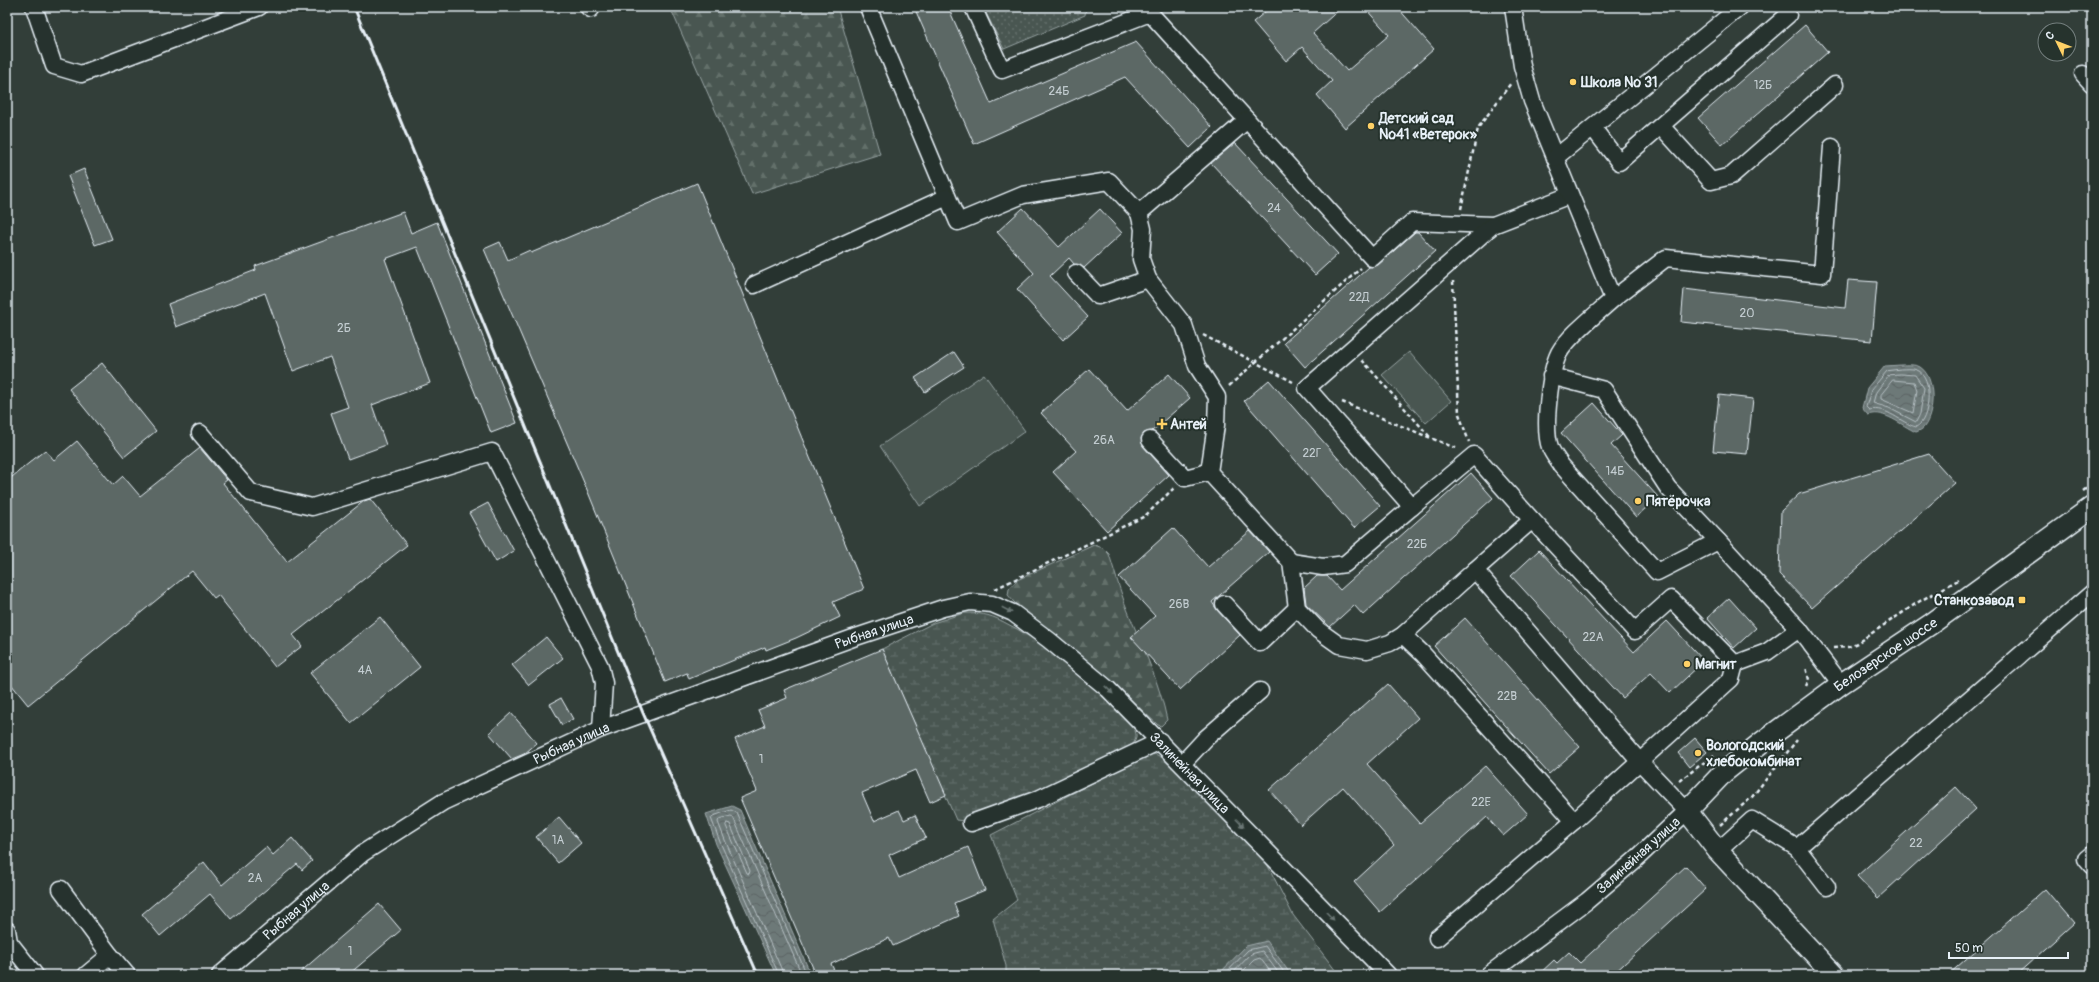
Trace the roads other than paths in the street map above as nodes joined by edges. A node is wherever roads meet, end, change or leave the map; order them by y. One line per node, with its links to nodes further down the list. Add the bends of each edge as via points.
1 (34, 7): 2 (street, via 54,66 81,74)
2 (259, 7)
3 (868, 7): 16 (street)
4 (973, 7): 7 (street, via 1002,70)
5 (1513, 7): 14 (street, via 1522,66 1532,101)
6 (1740, 7): 12 (street)
7 (1149, 10): 10 (street)
8 (1788, 15): 11 (street)
9 (1835, 85): 11 (street, via 1731,176 1711,181)
10 (1247, 120): 17 (street); 18 (street, via 1372,258 1412,222)
11 (1661, 126): 12 (street, via 1619,162)
12 (1593, 128): 14 (street)
13 (1832, 147): 22 (street, via 1822,274 1666,258)
14 (1555, 158): 15 (street)
15 (1570, 195): 18 (street); 22 (street)
16 (947, 197): 17 (street, via 958,222 1023,195 1109,181); 21 (street)
17 (1139, 213): 20 (street, via 1143,229 1141,259)
18 (1493, 225): 28 (street, via 1307,388)
19 (1076, 273): 20 (street, via 1098,296)
20 (1148, 279): 26 (street, via 1184,325 1197,366 1217,397 1216,426)
21 (754, 284)
22 (1613, 299): 23 (street, via 1578,331 1559,353)
23 (1551, 376): 30 (street, via 1604,390 1668,488); 30 (street, via 1547,417 1549,446 1561,465 1657,572)
24 (200, 433): 42 (street, via 252,493 312,507 492,452 600,666 604,683)
25 (1150, 440): 26 (street, via 1185,478)
26 (1209, 472): 31 (street)
27 (2086, 500): 40 (main road, Белозерское шоссе, via 1931,624)
28 (1412, 507): 29 (street, via 1474,455); 31 (street, via 1345,564 1323,567)
29 (1532, 520): 32 (street); 39 (street, via 1635,631 1671,600)
30 (1718, 541): 37 (street)
31 (1291, 562): 36 (street)
32 (1475, 570): 38 (street); 44 (street)
33 (2092, 593): 50 (street)
34 (970, 602): 42 (street, Рыбная улица, via 942,608 853,638); 43 (street, Залинейная улица, one-way to 43, via 1002,607 1024,621 1108,689)
35 (1224, 604): 36 (street, via 1260,643)
36 (1298, 608): 38 (street, via 1318,630 1339,645 1367,650 1390,643)
37 (1799, 629): 39 (street, via 1767,652); 40 (street)
38 (1403, 635): 47 (street)
39 (1735, 664): 44 (street, via 1731,679)
40 (1841, 684): 46 (main road, Белозерское шоссе, via 1723,773)
41 (1260, 691): 45 (street, via 1206,738)
42 (601, 729): 62 (street, Рыбная улица, via 443,802 363,853)
43 (1160, 741): 45 (street, Залинейная улица); 48 (street, via 1038,799)
44 (1639, 761): 46 (street); 47 (street)
45 (1182, 764): 58 (street, Залинейная улица, one-way to 58)
46 (1687, 811): 49 (main road, Залинейная улица); 63 (street, Залинейная улица, via 1593,896)
47 (1574, 821): 56 (street)
48 (971, 823)
49 (1712, 844): 50 (street, via 1752,820); 64 (main road, Залинейная улица)
50 (1797, 848): 53 (street)
51 (2092, 854): 52 (street, via 2086,858)
52 (2092, 866)
53 (1827, 886)
54 (61, 889): 57 (street)
55 (7, 930): 59 (street, via 9,942)
56 (1437, 938)
57 (110, 955): 60 (street); 61 (street)
58 (1384, 972)
59 (35, 975)
60 (86, 975)
61 (127, 975)
62 (220, 975)
63 (1488, 975)
64 (1834, 975)

